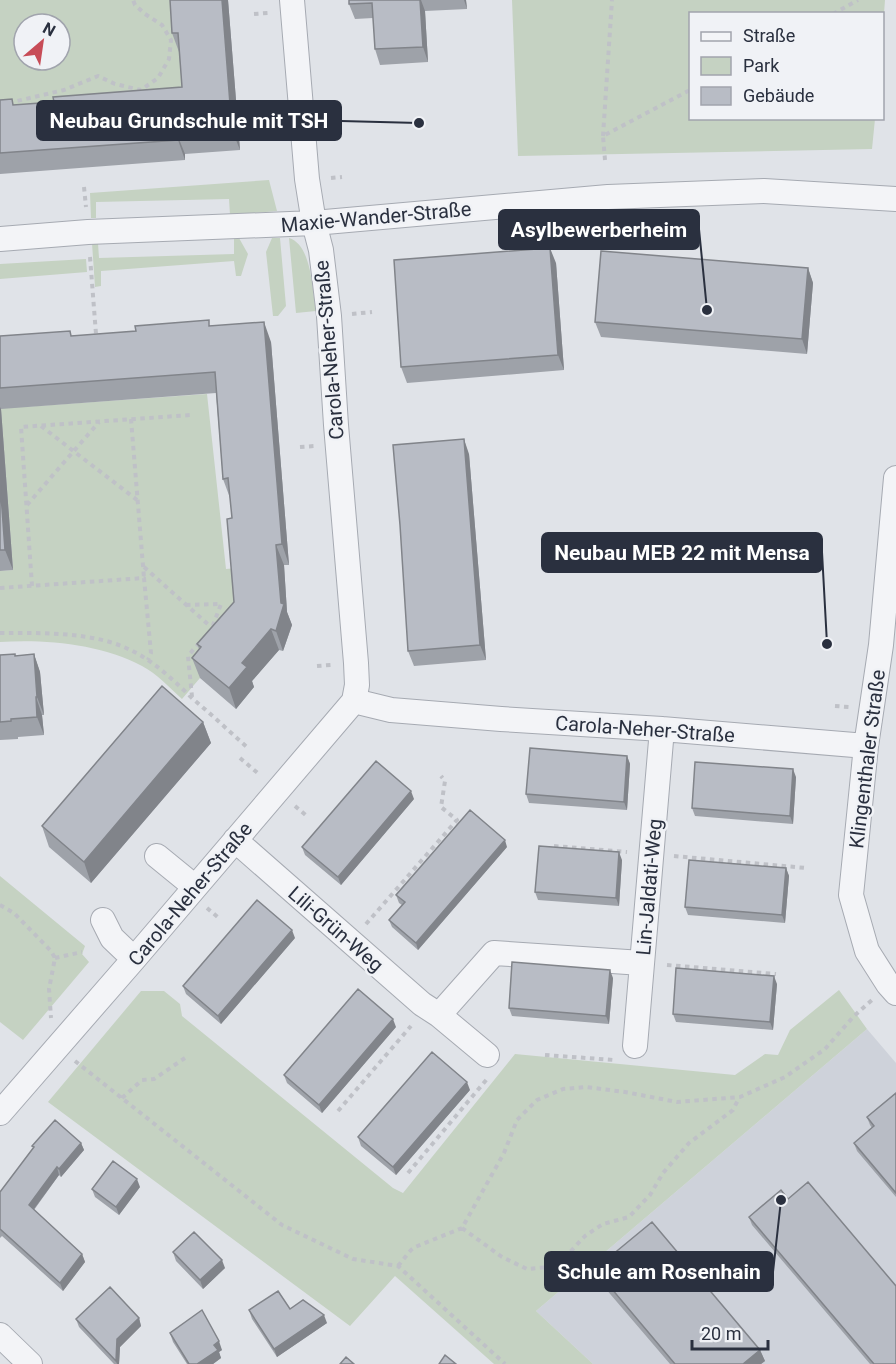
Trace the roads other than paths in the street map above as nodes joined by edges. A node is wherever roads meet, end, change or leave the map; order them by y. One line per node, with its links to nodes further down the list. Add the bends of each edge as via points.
1 (292, 0): 3 (street, Carola-Neher-Straße)
2 (896, 199): 3 (street, Maxie-Wander-Straße, via 764,191 608,197)
3 (314, 224): 4 (street, Maxie-Wander-Straße); 6 (street, Carola-Neher-Straße, via 329,316 356,663)
4 (0, 239)
5 (896, 478): 8 (street, Klingenthaler Straße, via 882,645)
6 (354, 701): 7 (street, Carola-Neher-Straße, via 445,722); 9 (street, Carola-Neher-Straße)
7 (662, 729): 8 (street, Carola-Neher-Straße); 14 (street, Lin-Jaldati-Weg)
8 (866, 746): 15 (street, Klingenthaler Straße, via 851,895 867,951)
9 (235, 840): 11 (street, Carola-Neher-Straße); 16 (street, Lili-Grün-Weg)
10 (157, 856): 11 (street)
11 (195, 886): 13 (street, Carola-Neher-Straße)
12 (103, 920): 13 (street, via 112,938)
13 (134, 960): 19 (street, Carola-Neher-Straße)
14 (642, 963): 16 (street, via 494,953); 17 (street, Lin-Jaldati-Weg)
15 (896, 993)
16 (433, 1011): 18 (street, Lili-Grün-Weg)
17 (636, 1046)
18 (487, 1055)
19 (0, 1113)
20 (0, 1335): 21 (street)
21 (30, 1364)

